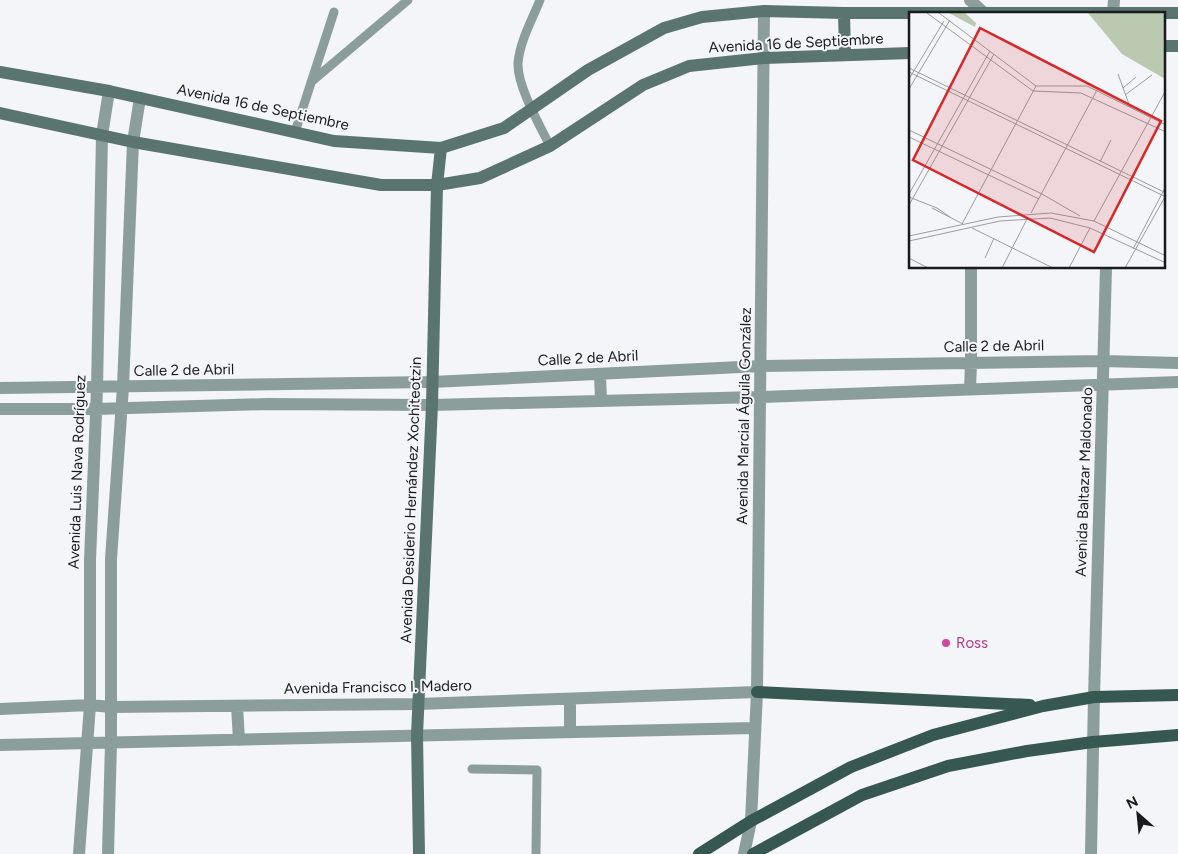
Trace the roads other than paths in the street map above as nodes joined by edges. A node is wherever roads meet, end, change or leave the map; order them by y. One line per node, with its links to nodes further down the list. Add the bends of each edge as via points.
1 (408, 0): 16 (lane)
2 (540, 0): 19 (lane, via 523,41 518,64)
3 (970, 0): 7 (street)
4 (1114, 9): 8 (main road, Avenida 16 de Septiembre); 9 (main road, Avenida 16 de Septiembre)
5 (334, 12): 16 (lane)
6 (764, 12): 10 (main road, Avenida 16 de Septiembre); 14 (street, Avenida Marcial Águila González); 19 (main road, Avenida 16 de Septiembre, via 702,17 664,28 588,70)
7 (983, 12)
8 (1016, 12)
9 (1162, 12)
10 (844, 14): 11 (main road, Avenida 16 de Septiembre); 13 (main road)
11 (909, 14)
12 (909, 53): 13 (main road, Avenida 16 de Septiembre)
13 (845, 55): 14 (main road, Avenida 16 de Septiembre)
14 (764, 58): 24 (main road, Avenida 16 de Septiembre, via 689,66 643,85); 32 (street, Avenida Marcial Águila González)
15 (0, 72): 17 (main road, Avenida 16 de Septiembre)
16 (311, 82): 21 (lane)
17 (109, 91): 18 (main road, Avenida 16 de Septiembre); 22 (street, Avenida Luis Nava Rodríguez)
18 (140, 98): 21 (main road, Avenida 16 de Septiembre); 23 (street)
19 (531, 109): 24 (lane); 25 (main road, Avenida 16 de Septiembre, via 504,128)
20 (0, 113): 22 (main road, Avenida 16 de Septiembre)
21 (295, 132): 25 (main road, Avenida 16 de Septiembre, via 334,141)
22 (102, 135): 23 (main road, Avenida 16 de Septiembre); 41 (street, Avenida Luis Nava Rodríguez)
23 (133, 142): 26 (main road, Avenida 16 de Septiembre, via 381,185); 39 (street)
24 (550, 146): 26 (main road, Avenida 16 de Septiembre, via 480,178)
25 (441, 148): 26 (main road, Avenida Desiderio Hernández Xochiteotzin)
26 (437, 185): 34 (main road, Avenida Desiderio Hernández Xochiteotzin)
27 (972, 269): 30 (street)
28 (1106, 269): 29 (street, Avenida Baltazar Maldonado)
29 (1104, 361): 30 (street, Calle 2 de Abril); 31 (street, Calle 2 de Abril); 36 (street, Avenida Baltazar Maldonado)
30 (971, 363): 32 (street, Calle 2 de Abril); 42 (street)
31 (1178, 363)
32 (761, 366): 33 (street, Calle 2 de Abril); 43 (street, Avenida Marcial Águila González)
33 (600, 374): 34 (street, Calle 2 de Abril); 44 (street)
34 (432, 382): 37 (street, Calle 2 de Abril); 46 (main road, Avenida Desiderio Hernández Xochiteotzin)
35 (1178, 382): 36 (street)
36 (1104, 384): 42 (street); 55 (street, Avenida Baltazar Maldonado)
37 (269, 385): 38 (street, Calle 2 de Abril); 45 (street)
38 (190, 386): 39 (street, Calle 2 de Abril); 47 (street)
39 (123, 387): 41 (street, Calle 2 de Abril); 48 (street)
40 (0, 388): 41 (street, Calle 2 de Abril)
41 (97, 388): 50 (street, Avenida Luis Nava Rodríguez)
42 (970, 389): 43 (street)
43 (759, 397): 44 (street); 53 (street, Avenida Marcial Águila González)
44 (601, 401): 46 (street)
45 (268, 404): 46 (street); 47 (street)
46 (432, 405): 57 (main road, Avenida Desiderio Hernández Xochiteotzin)
47 (190, 406): 48 (street)
48 (121, 407): 50 (street); 51 (street)
49 (0, 409): 50 (street)
50 (95, 409): 52 (street, Avenida Luis Nava Rodríguez)
51 (111, 559): 52 (street); 61 (street)
52 (90, 560): 58 (street, Avenida Luis Nava Rodríguez)
53 (757, 692): 56 (street, Avenida Francisco I. Madero); 60 (main road); 63 (street, Avenida Marcial Águila González)
54 (1178, 695): 55 (main road)
55 (1094, 697): 60 (main road); 68 (street, Avenida Baltazar Maldonado)
56 (570, 698): 57 (street, Avenida Francisco I. Madero); 64 (street)
57 (418, 704): 59 (street, Avenida Francisco I. Madero); 65 (main road, Avenida Desiderio Hernández Xochiteotzin)
58 (90, 705): 61 (street, Avenida Francisco I. Madero); 62 (street, Avenida Francisco I. Madero); 69 (street, Avenida Luis Nava Rodríguez)
59 (237, 706): 61 (street, Avenida Francisco I. Madero); 67 (street)
60 (1043, 706): 73 (main road, via 933,735 851,766)
61 (111, 707): 70 (street)
62 (0, 708)
63 (754, 728): 64 (street); 73 (street, Avenida Marcial Águila González)
64 (570, 732): 65 (street)
65 (417, 735): 67 (street); 76 (main road, Avenida Desiderio Hernández Xochiteotzin)
66 (1178, 735): 68 (main road)
67 (239, 740): 70 (street)
68 (1093, 742): 80 (main road, via 948,766 862,796); 81 (street)
69 (87, 743): 70 (street); 71 (street); 74 (street, Avenida Luis Nava Rodríguez)
70 (111, 743): 75 (street)
71 (0, 745)
72 (472, 769): 77 (lane, via 537,770)
73 (751, 821): 78 (main road); 79 (street, Avenida Marcial Águila González)
74 (79, 854)
75 (108, 854)
76 (419, 854)
77 (536, 854)
78 (699, 854)
79 (744, 854)
80 (753, 854)
81 (1091, 854)

